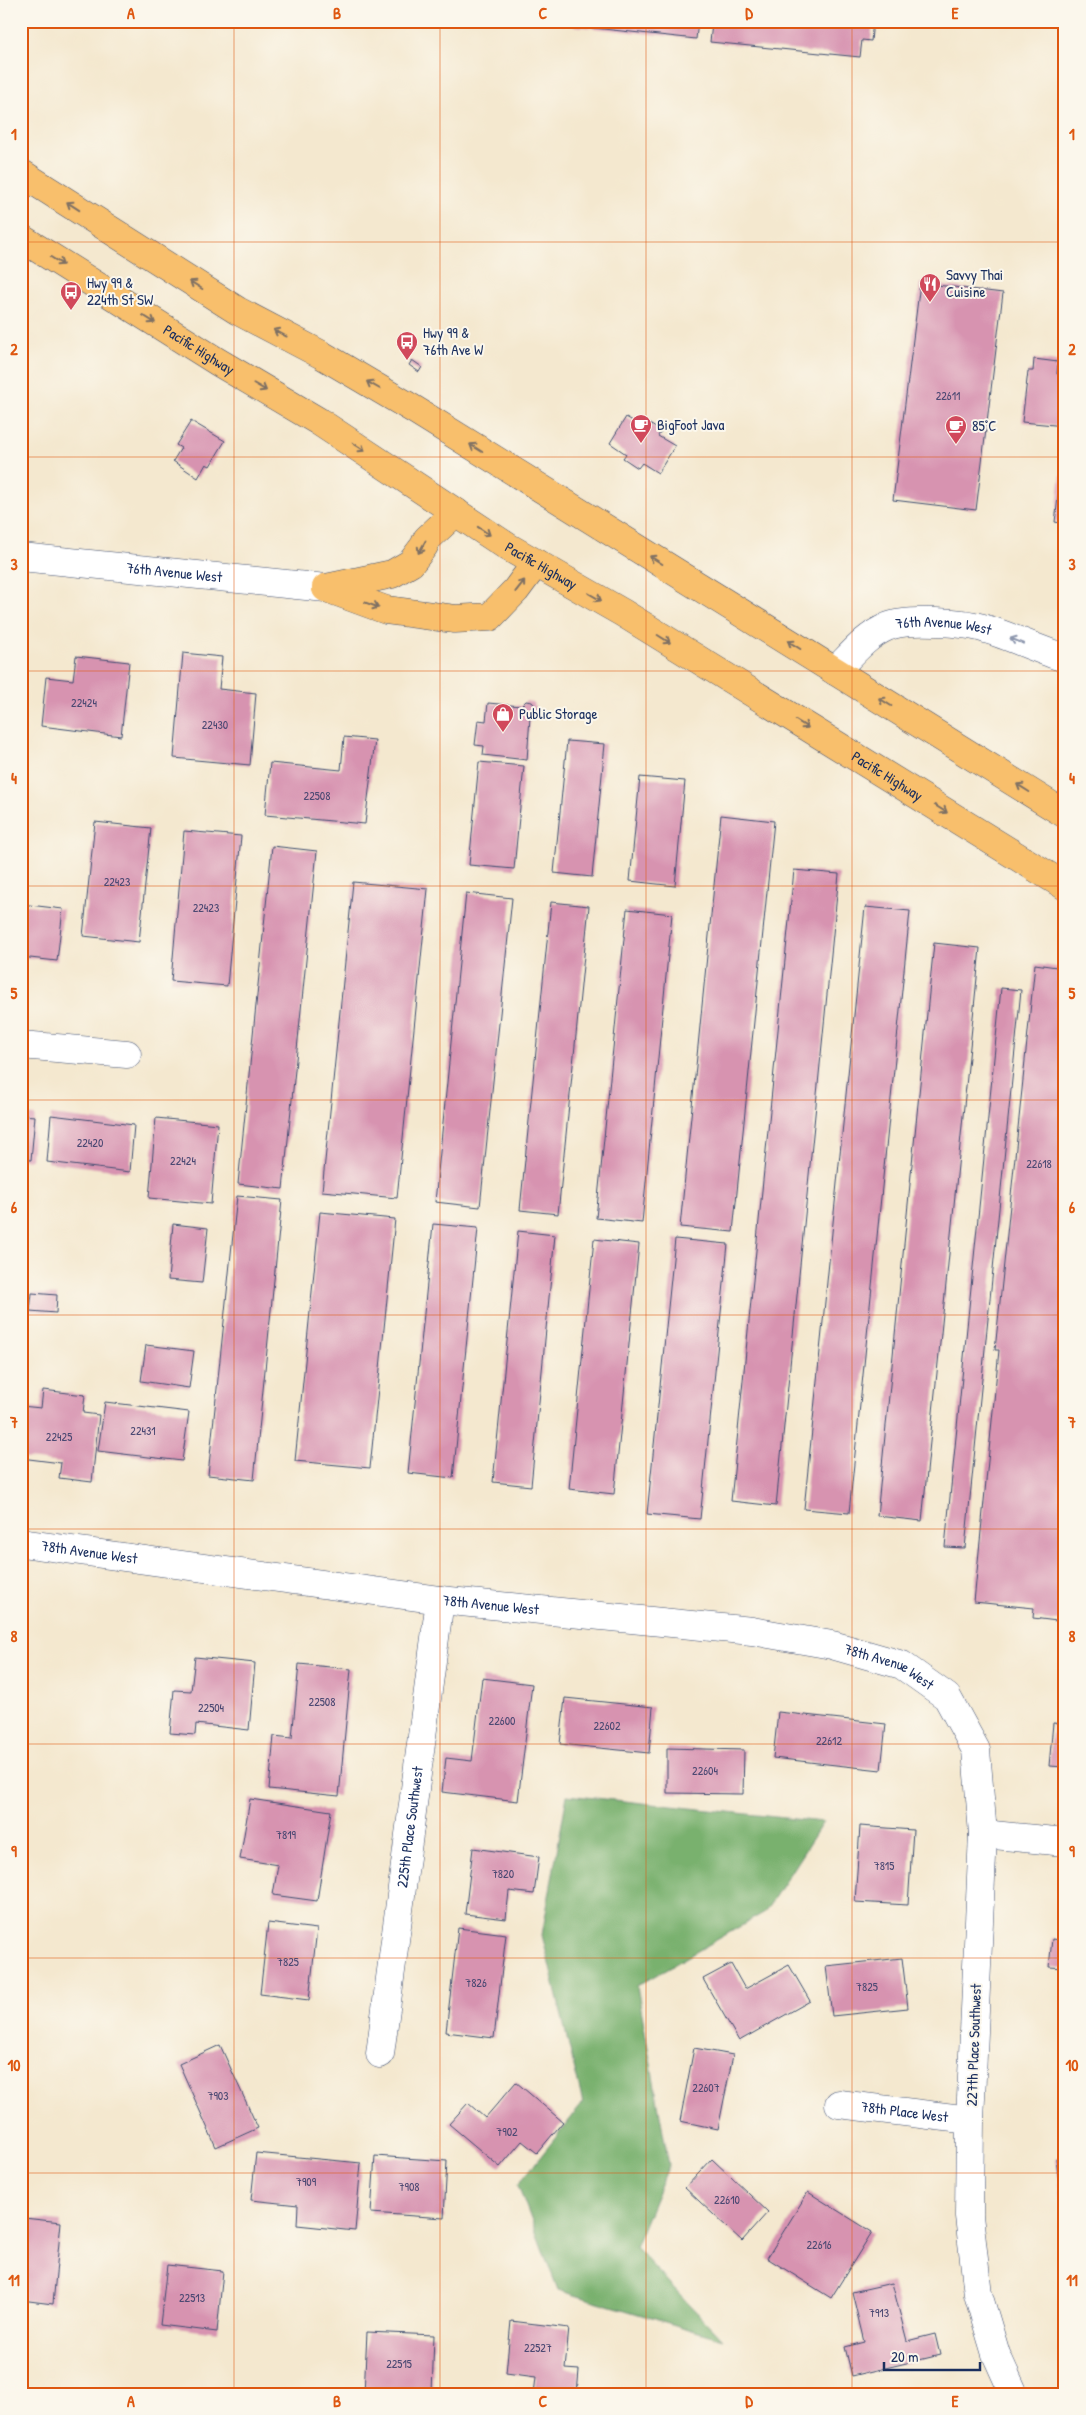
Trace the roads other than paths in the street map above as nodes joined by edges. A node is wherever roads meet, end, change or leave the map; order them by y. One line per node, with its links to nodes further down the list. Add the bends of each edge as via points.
1 (21, 173): 8 (main road, one-way to 1, via 415,410 238,311)
2 (21, 238): 3 (main road, Pacific Highway, one-way to 3, via 318,421)
3 (456, 512): 5 (main road, Pacific Highway, one-way to 5); 6 (main road, one-way to 6, via 427,539 411,562 392,574)
4 (21, 557): 6 (street, 76th Avenue West)
5 (536, 563): 6 (main road, one-way to 5, via 386,610 455,618 490,617); 10 (main road, Pacific Highway, one-way to 10)
6 (326, 588)
7 (1057, 656): 8 (street, 76th Avenue West, one-way to 8, via 984,628 923,621 902,622 869,638)
8 (835, 671): 9 (main road, one-way to 8)
9 (1065, 814)
10 (1065, 886)
11 (21, 1045): 12 (street)
12 (126, 1054)
13 (21, 1543): 14 (street, 78th Avenue West)
14 (440, 1600): 15 (street, 78th Avenue West, via 752,1631 832,1645 902,1665); 18 (street, 225th Place Southwest)
15 (947, 1697): 16 (street, 227th Place Southwest, via 976,1750)
16 (983, 1834): 17 (street); 20 (street, 227th Place Southwest)
17 (1065, 1842)
18 (380, 2054)
19 (839, 2104): 20 (street, 78th Place West)
20 (970, 2120): 21 (street, 227th Place Southwest, via 969,2216 978,2294 996,2354)
21 (1014, 2394)

